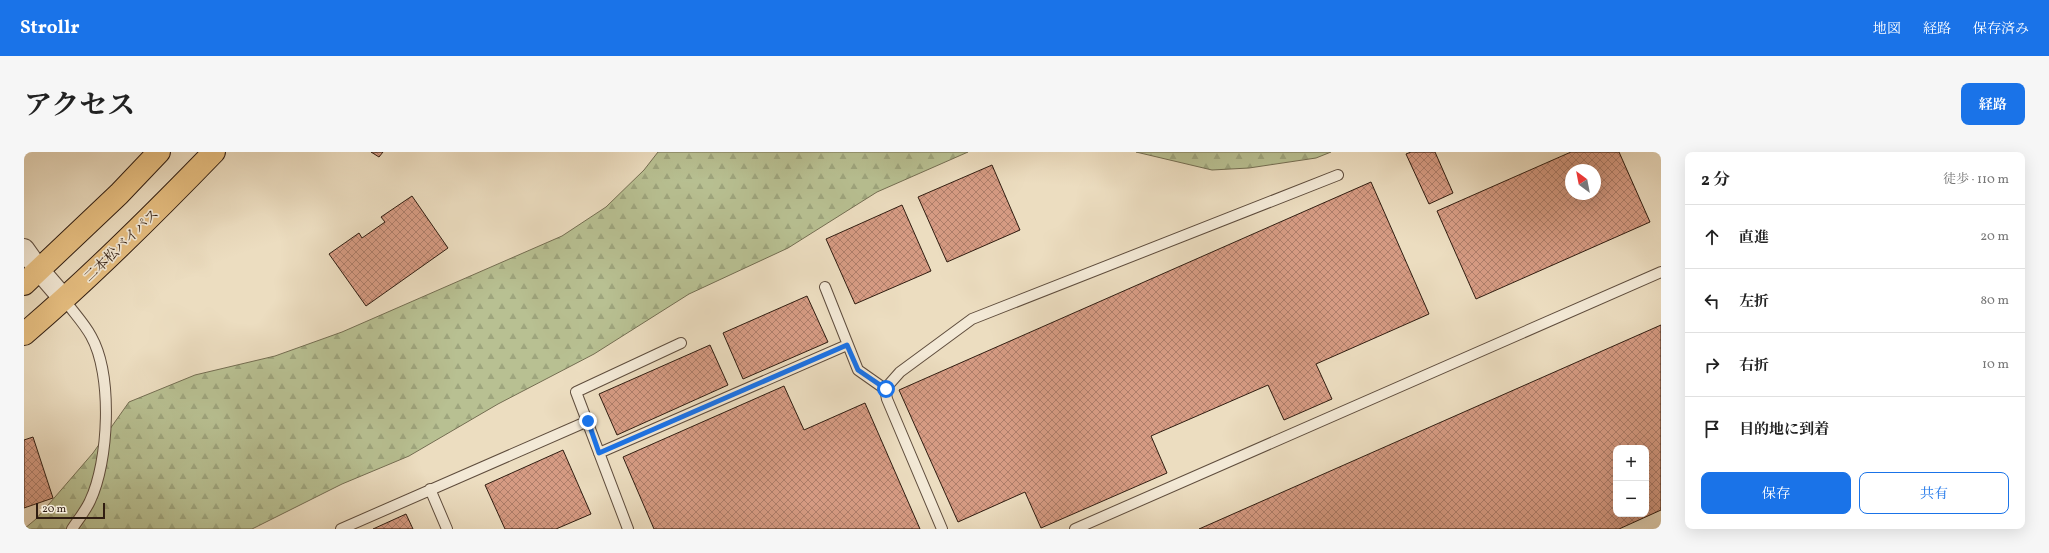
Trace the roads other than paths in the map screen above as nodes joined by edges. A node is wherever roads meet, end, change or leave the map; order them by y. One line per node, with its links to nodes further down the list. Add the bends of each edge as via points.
1 (159, 152): 6 (highway)
2 (214, 152): 8 (highway, 二本松バイパス, via 146,222)
3 (1338, 176): 12 (lane, via 972,319 900,372)
4 (24, 249): 6 (street)
5 (1661, 272): 21 (lane)
6 (32, 277): 8 (street)
7 (825, 287): 11 (lane)
8 (64, 299): 9 (highway, 二本松バイパス); 16 (lane, via 92,337 102,363 105,386 106,433 90,500)
9 (24, 334)
10 (681, 343): 13 (lane, via 576,392)
11 (847, 345): 12 (lane, via 858,370); 14 (lane)
12 (886, 389): 20 (lane, via 887,399)
13 (588, 421): 14 (lane); 15 (lane)
14 (599, 453): 19 (lane)
15 (430, 490): 17 (lane); 18 (lane)
16 (72, 529)
17 (341, 529)
18 (447, 529)
19 (628, 529)
20 (942, 529)
21 (1075, 529)

